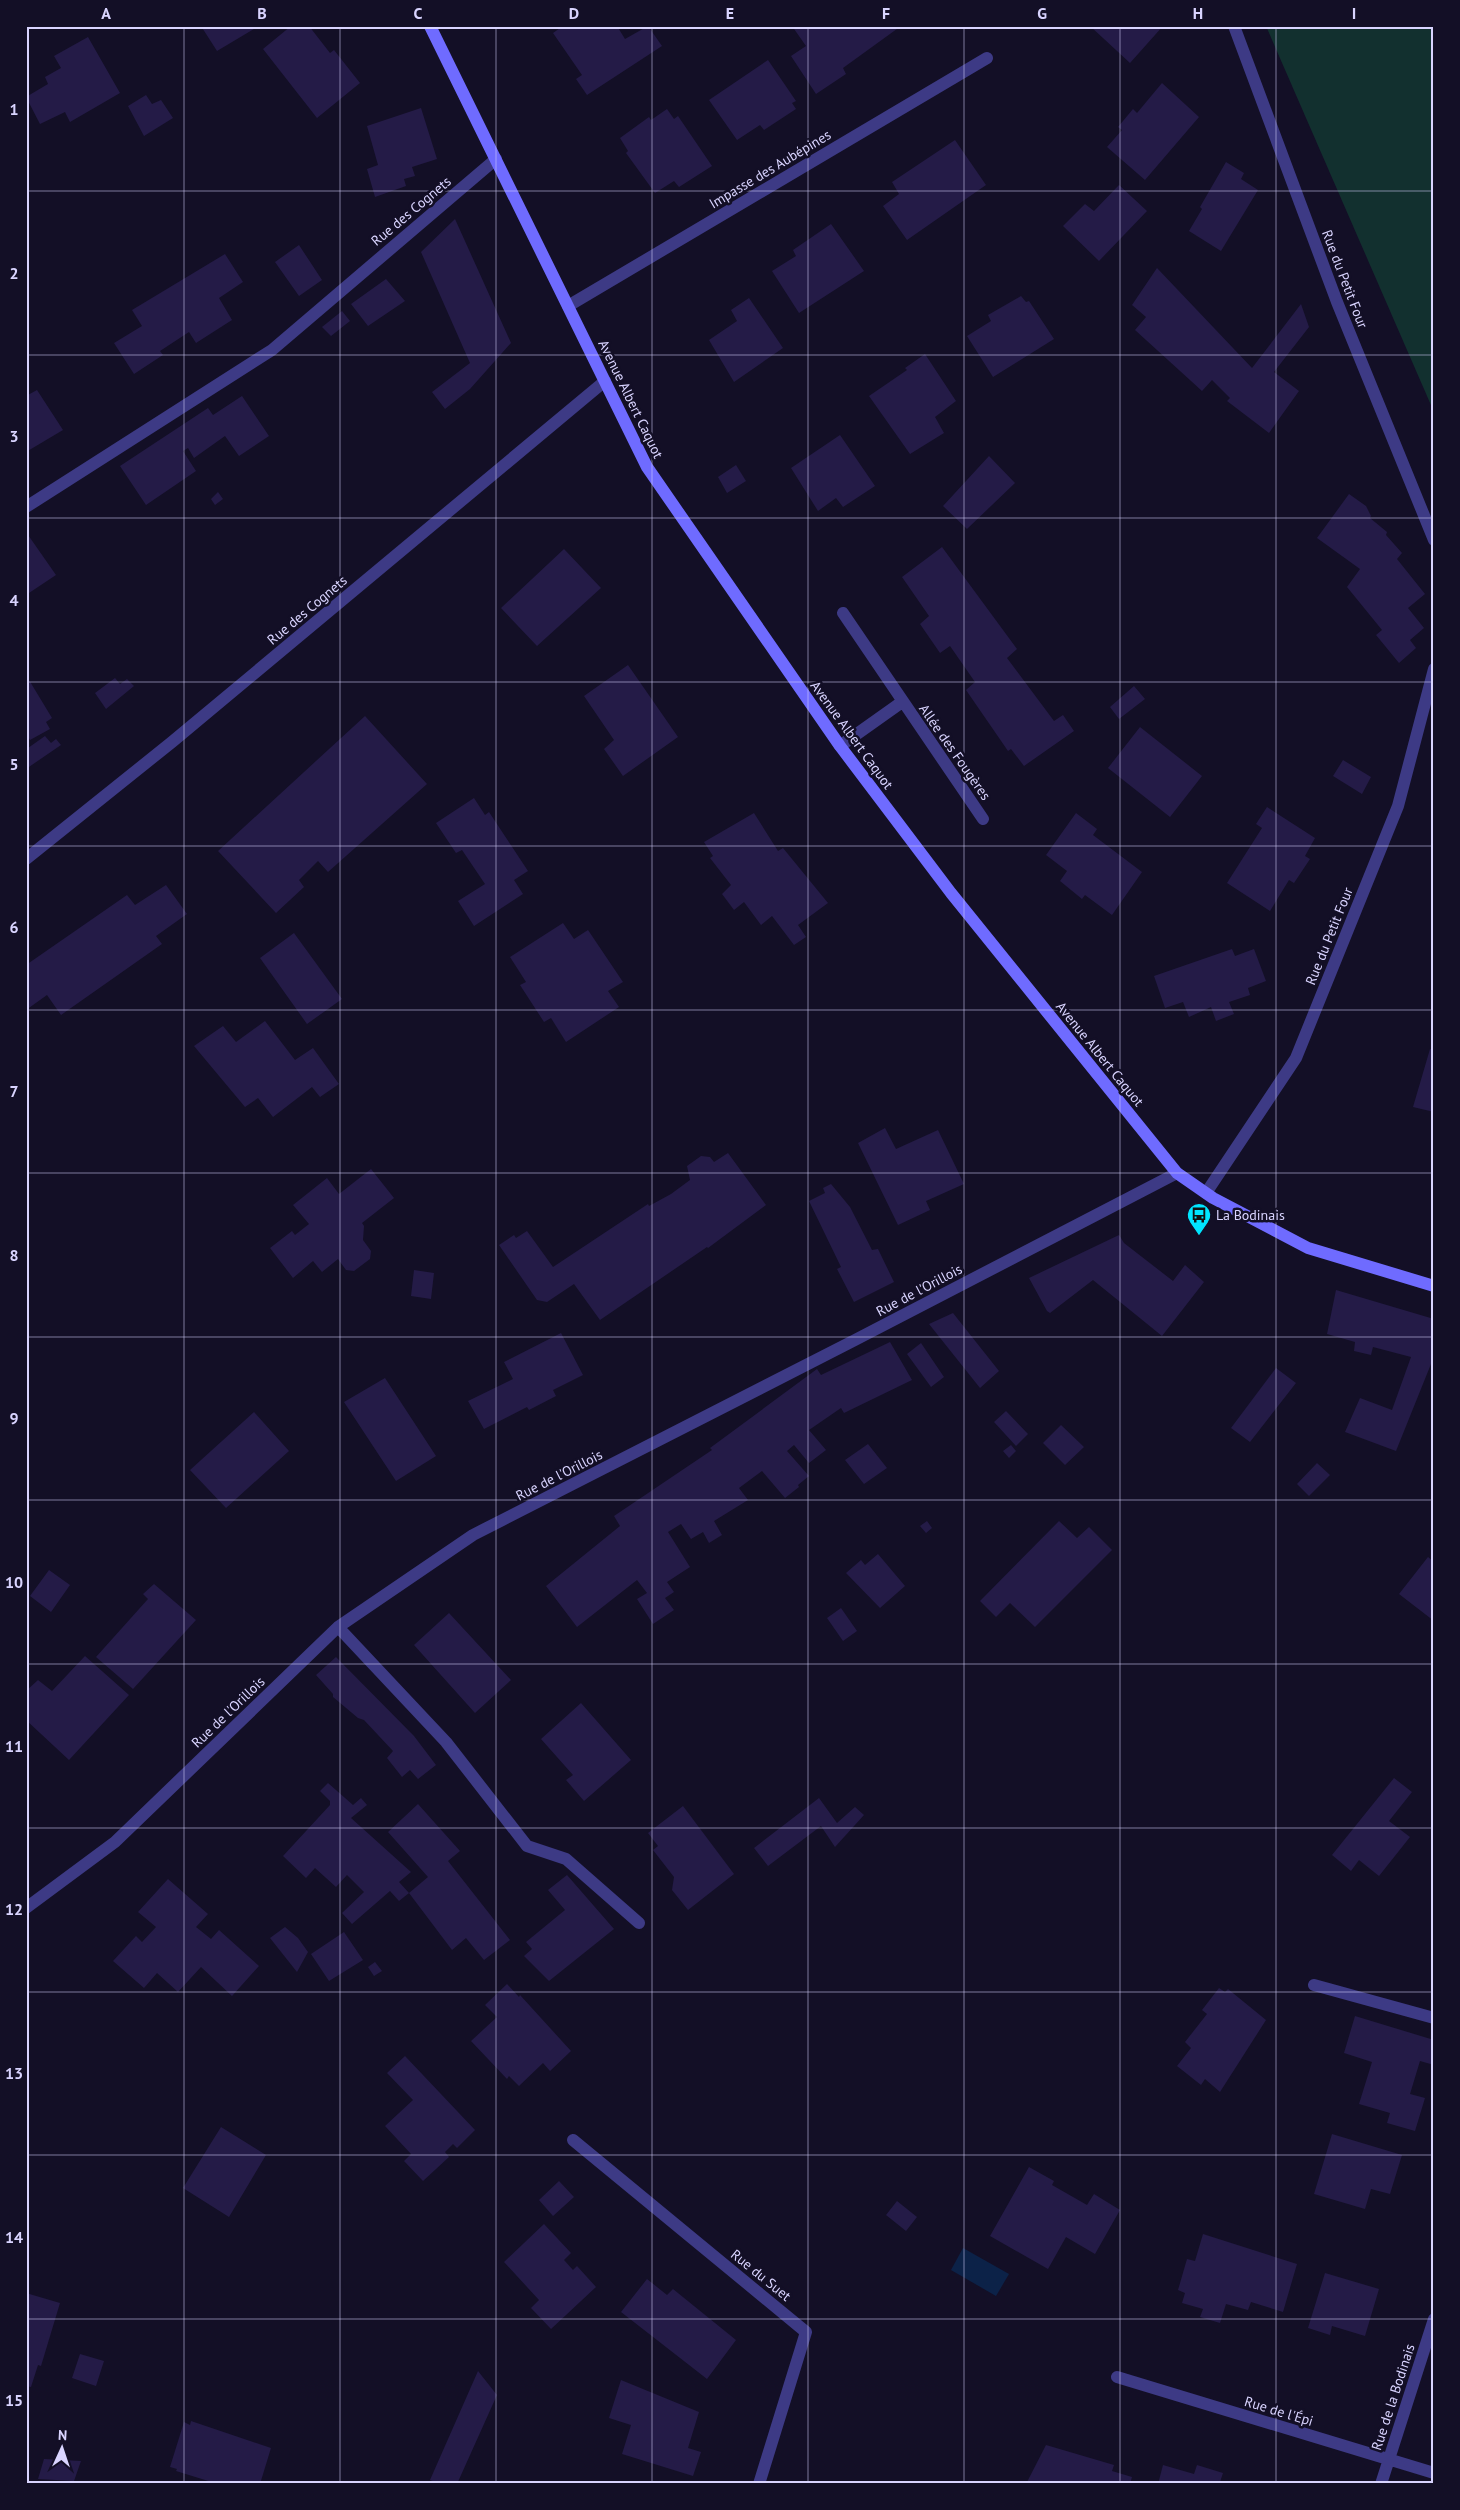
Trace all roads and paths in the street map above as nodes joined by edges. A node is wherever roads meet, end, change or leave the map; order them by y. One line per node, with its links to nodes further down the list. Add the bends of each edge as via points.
1 (430, 26): 4 (main road, Avenue Albert Caquot)
2 (1234, 26): 8 (street, Rue du Petit Four, via 1337,302)
3 (987, 58): 5 (street, Impasse des Aubépines)
4 (496, 159): 5 (main road, Avenue Albert Caquot); 7 (street, Rue des Cognets, via 272,350)
5 (568, 306): 6 (main road, Avenue Albert Caquot)
6 (604, 381): 12 (main road, Avenue Albert Caquot, via 647,466); 14 (street, Rue des Cognets, via 172,742)
7 (26, 507)
8 (1434, 540)
9 (843, 614): 11 (street, Allée des Fougères)
10 (1434, 669): 16 (street, Rue du Petit Four, via 1398,806 1296,1058)
11 (902, 702): 12 (street, Allée des Fougères); 13 (street, Allée des Fougères)
12 (840, 746): 15 (main road, Avenue Albert Caquot, via 951,893)
13 (983, 819)
14 (26, 859)
15 (1177, 1173): 16 (main road, Avenue Albert Caquot); 18 (street, Rue de l'Orillois, via 474,1535)
16 (1206, 1193): 17 (main road, Avenue Albert Caquot, via 1308,1248)
17 (1434, 1286)
18 (338, 1627): 19 (street, Rue de l'Orillois, via 116,1842); 20 (street, via 446,1742 527,1846 566,1859)
19 (26, 1908)
20 (639, 1923)
21 (1314, 1985): 22 (street)
22 (1434, 2018)
23 (573, 2140): 28 (street, Rue du Suet, via 806,2332)
24 (1434, 2319): 26 (street, Rue de la Bodinais)
25 (1117, 2377): 26 (street, Rue de l'Épi)
26 (1389, 2460): 27 (street, Rue de l'Épi); 29 (street, Rue de la Bodinais)
27 (1434, 2473)
28 (759, 2484)
29 (1382, 2484)

